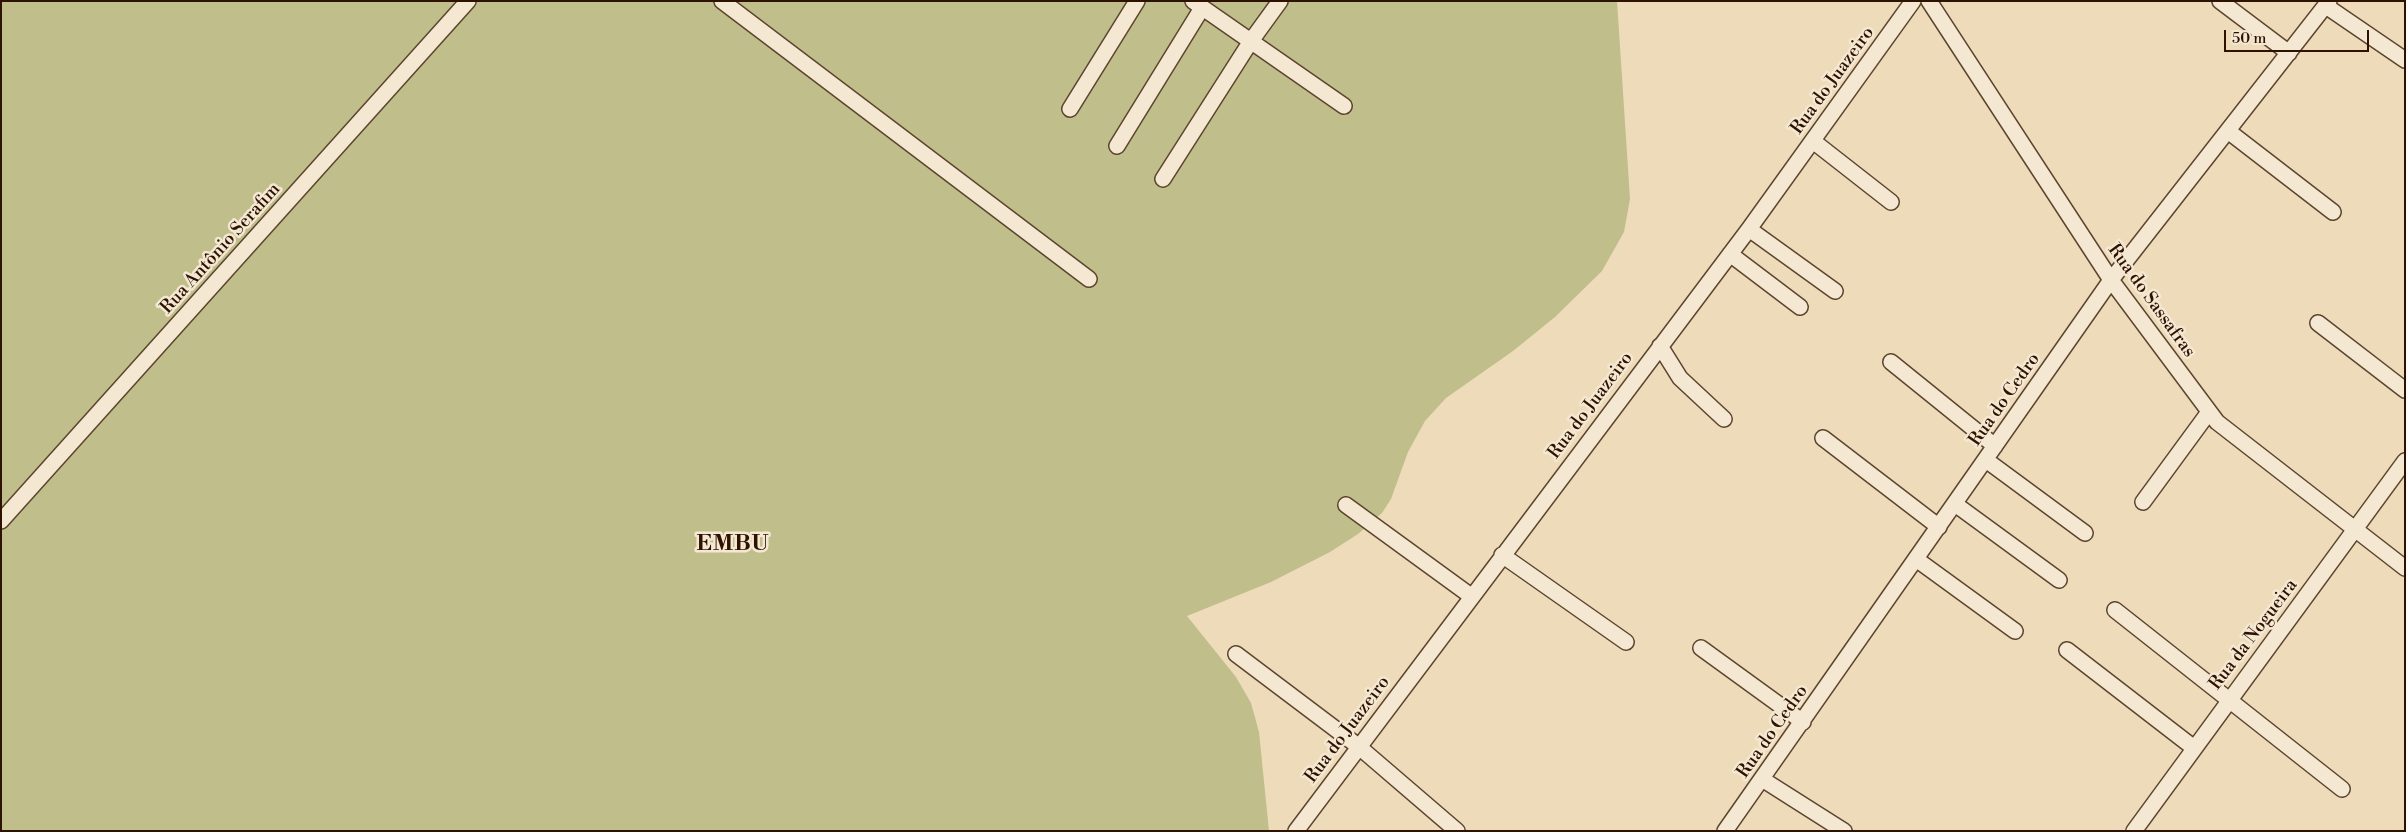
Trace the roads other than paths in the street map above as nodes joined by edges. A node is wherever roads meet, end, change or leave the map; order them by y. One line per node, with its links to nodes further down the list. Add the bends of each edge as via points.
1 (468, 1): 40 (street, Rua Antônio Serafim)
2 (722, 1): 23 (street)
3 (1137, 1): 14 (street)
4 (1280, 1): 10 (street)
5 (1913, 1): 16 (street, Rua do Juazeiro)
6 (1929, 1): 24 (street, Rua do Sassafras)
7 (2220, 1): 11 (street)
8 (1198, 4): 10 (street); 17 (street)
9 (2327, 4): 11 (street, Rua do Cedro); 12 (street)
10 (1251, 41): 13 (street); 18 (street)
11 (2289, 53): 15 (street, Rua do Cedro)
12 (2405, 60)
13 (1344, 106)
14 (1070, 110)
15 (2228, 131): 20 (street); 24 (street, Rua do Cedro)
16 (1813, 141): 19 (street); 21 (street, Rua do Juazeiro)
17 (1117, 146)
18 (1163, 178)
19 (1891, 202)
20 (2333, 212)
21 (1748, 230): 22 (street, Rua do Juazeiro); 25 (street)
22 (1730, 254): 26 (street); 28 (street, Rua do Juazeiro)
23 (1089, 279)
24 (2111, 280): 31 (street, Rua do Sassafras); 34 (street, Rua do Cedro)
25 (1835, 292)
26 (1800, 307)
27 (2318, 323): 30 (street)
28 (1660, 346): 32 (street, via 1680,378); 44 (street, Rua do Juazeiro)
29 (1891, 362): 34 (street)
30 (2405, 390)
31 (2209, 412): 37 (street); 42 (street, Rua do Sassafras, via 2217,422)
32 (1724, 419)
33 (1824, 438): 41 (street)
34 (1995, 446): 35 (street, Rua do Cedro)
35 (1986, 460): 38 (street, Rua do Cedro); 43 (street)
36 (2405, 461): 42 (street, Rua da Nogueira)
37 (2143, 502)
38 (1955, 504): 41 (street, Rua do Cedro); 47 (street)
39 (1346, 505): 48 (street)
40 (1, 521)
41 (1939, 527): 45 (street, Rua do Cedro)
42 (2355, 530): 46 (street, Rua do Sassafras); 55 (street, Rua da Nogueira)
43 (2085, 533)
44 (1502, 555): 48 (street, Rua do Juazeiro); 51 (street)
45 (1916, 560): 50 (street); 56 (street, Rua do Cedro)
46 (2405, 568)
47 (2058, 580)
48 (1471, 596): 57 (street, Rua do Juazeiro)
49 (2115, 610): 55 (street)
50 (2016, 631)
51 (1626, 642)
52 (1701, 648): 56 (street)
53 (2067, 650): 58 (street)
54 (1236, 654): 57 (street)
55 (2229, 701): 58 (street, Rua da Nogueira); 60 (street)
56 (1803, 722): 59 (street, Rua do Cedro)
57 (1358, 746): 61 (street, Rua do Juazeiro); 62 (street)
58 (2194, 748): 65 (street, Rua da Nogueira)
59 (1762, 779): 63 (street, Rua do Cedro); 64 (street)
60 (2342, 789)
61 (1296, 831)
62 (1457, 831)
63 (1725, 831)
64 (1844, 831)
65 (2134, 831)

